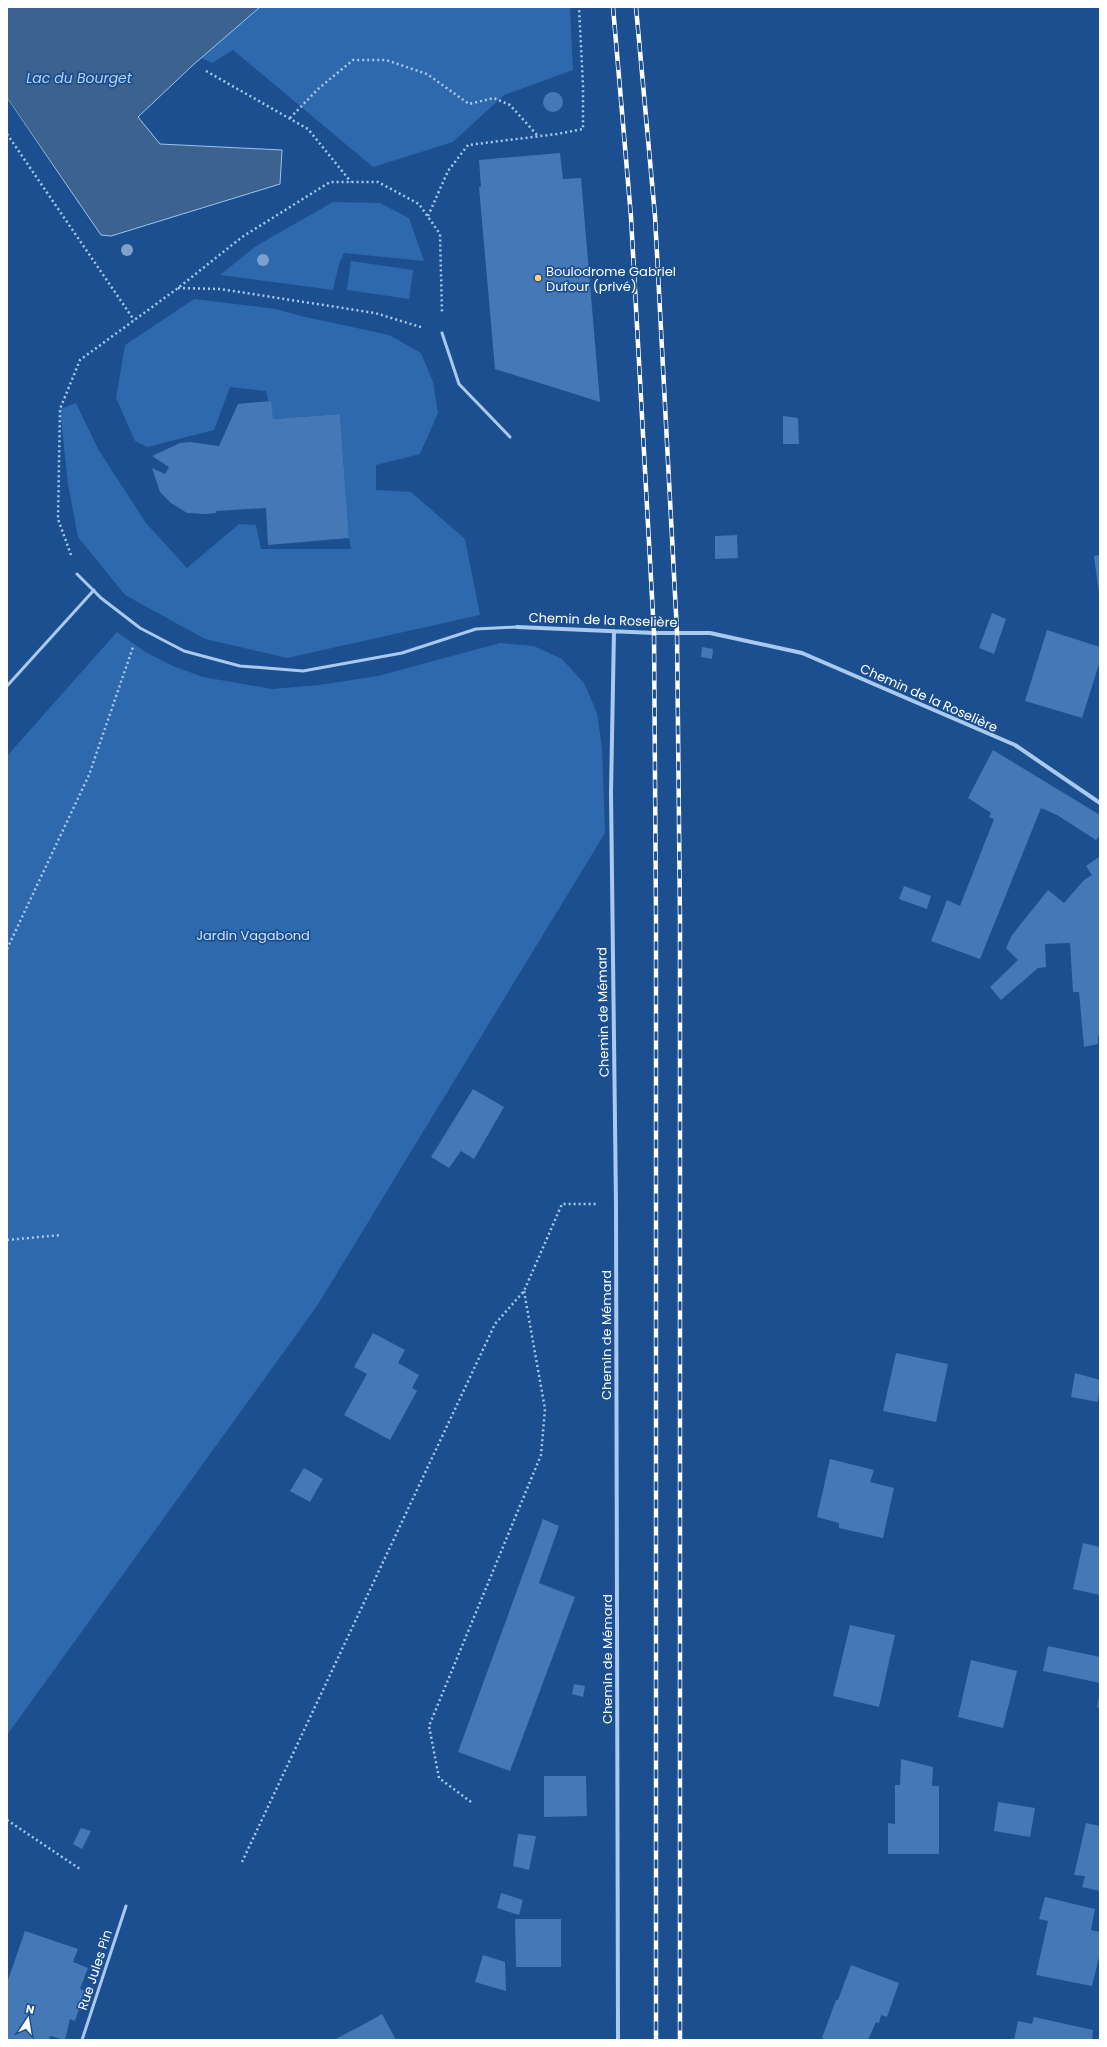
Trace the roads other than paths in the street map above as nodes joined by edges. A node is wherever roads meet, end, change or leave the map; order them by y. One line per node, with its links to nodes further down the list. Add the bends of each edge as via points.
1 (442, 333): 2 (lane, via 460,384)
2 (510, 437)
3 (77, 574): 4 (lane, Chemin de la Roselière)
4 (94, 590): 5 (lane, Chemin de la Roselière, via 140,628 184,651 233,664 303,671 402,653 476,629); 7 (lane)
5 (517, 627): 6 (street, Chemin de la Roselière)
6 (614, 631): 8 (street, Chemin de la Roselière, via 710,633 802,653 1014,746); 11 (street, Chemin de Mémard, via 611,793 616,1204)
7 (7, 686)
8 (1100, 803)
9 (126, 1906): 10 (lane, Rue Jules Pin)
10 (82, 2040)
11 (618, 2040)

